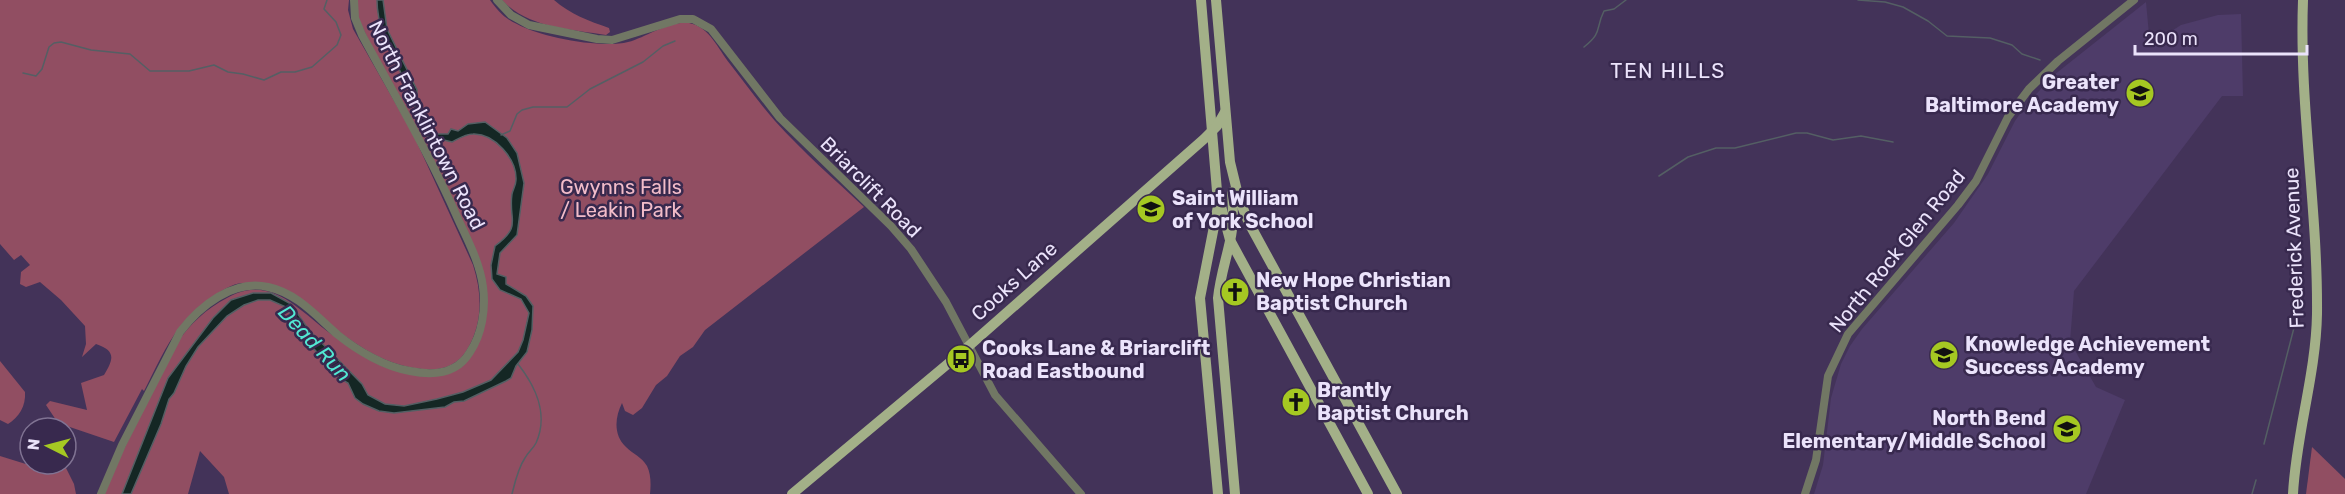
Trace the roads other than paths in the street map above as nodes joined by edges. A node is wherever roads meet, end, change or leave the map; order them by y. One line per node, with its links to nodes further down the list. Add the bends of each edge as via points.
1 (354, 0): 13 (street, North Franklintown Road, via 355,18 362,34 422,143 479,268 484,300 482,324 474,346 460,364 448,371 425,374 403,370 350,343 283,292 259,286 238,288 210,303 180,332)
2 (496, 0): 12 (street, Briarclift Road, via 520,21 605,40 670,21 703,23 715,33 780,118 911,249 946,302)
3 (1201, 0): 8 (main road)
4 (1216, 0): 7 (main road)
5 (2134, 0): 20 (street, North Rock Glen Road, via 2045,73 2019,102 1976,181 1859,320 1839,350 1828,376 1816,460)
6 (2303, 0): 21 (main road, Frederick Avenue, via 2317,310)
7 (1225, 112): 8 (main road, Cooks Lane); 9 (main road)
8 (1212, 131): 10 (main road); 12 (main road, Cooks Lane)
9 (1230, 162): 11 (main road); 19 (main road, via 1249,223)
10 (1217, 191): 11 (main road); 16 (main road, via 1217,218 1200,298)
11 (1230, 240): 17 (main road, via 1218,307); 18 (main road)
12 (968, 346): 14 (main road, Cooks Lane); 15 (street, Briarclift Road, via 1001,404)
13 (101, 494)
14 (792, 494)
15 (1081, 494)
16 (1218, 494)
17 (1235, 494)
18 (1368, 494)
19 (1397, 494)
20 (1805, 494)
21 (2293, 494)

